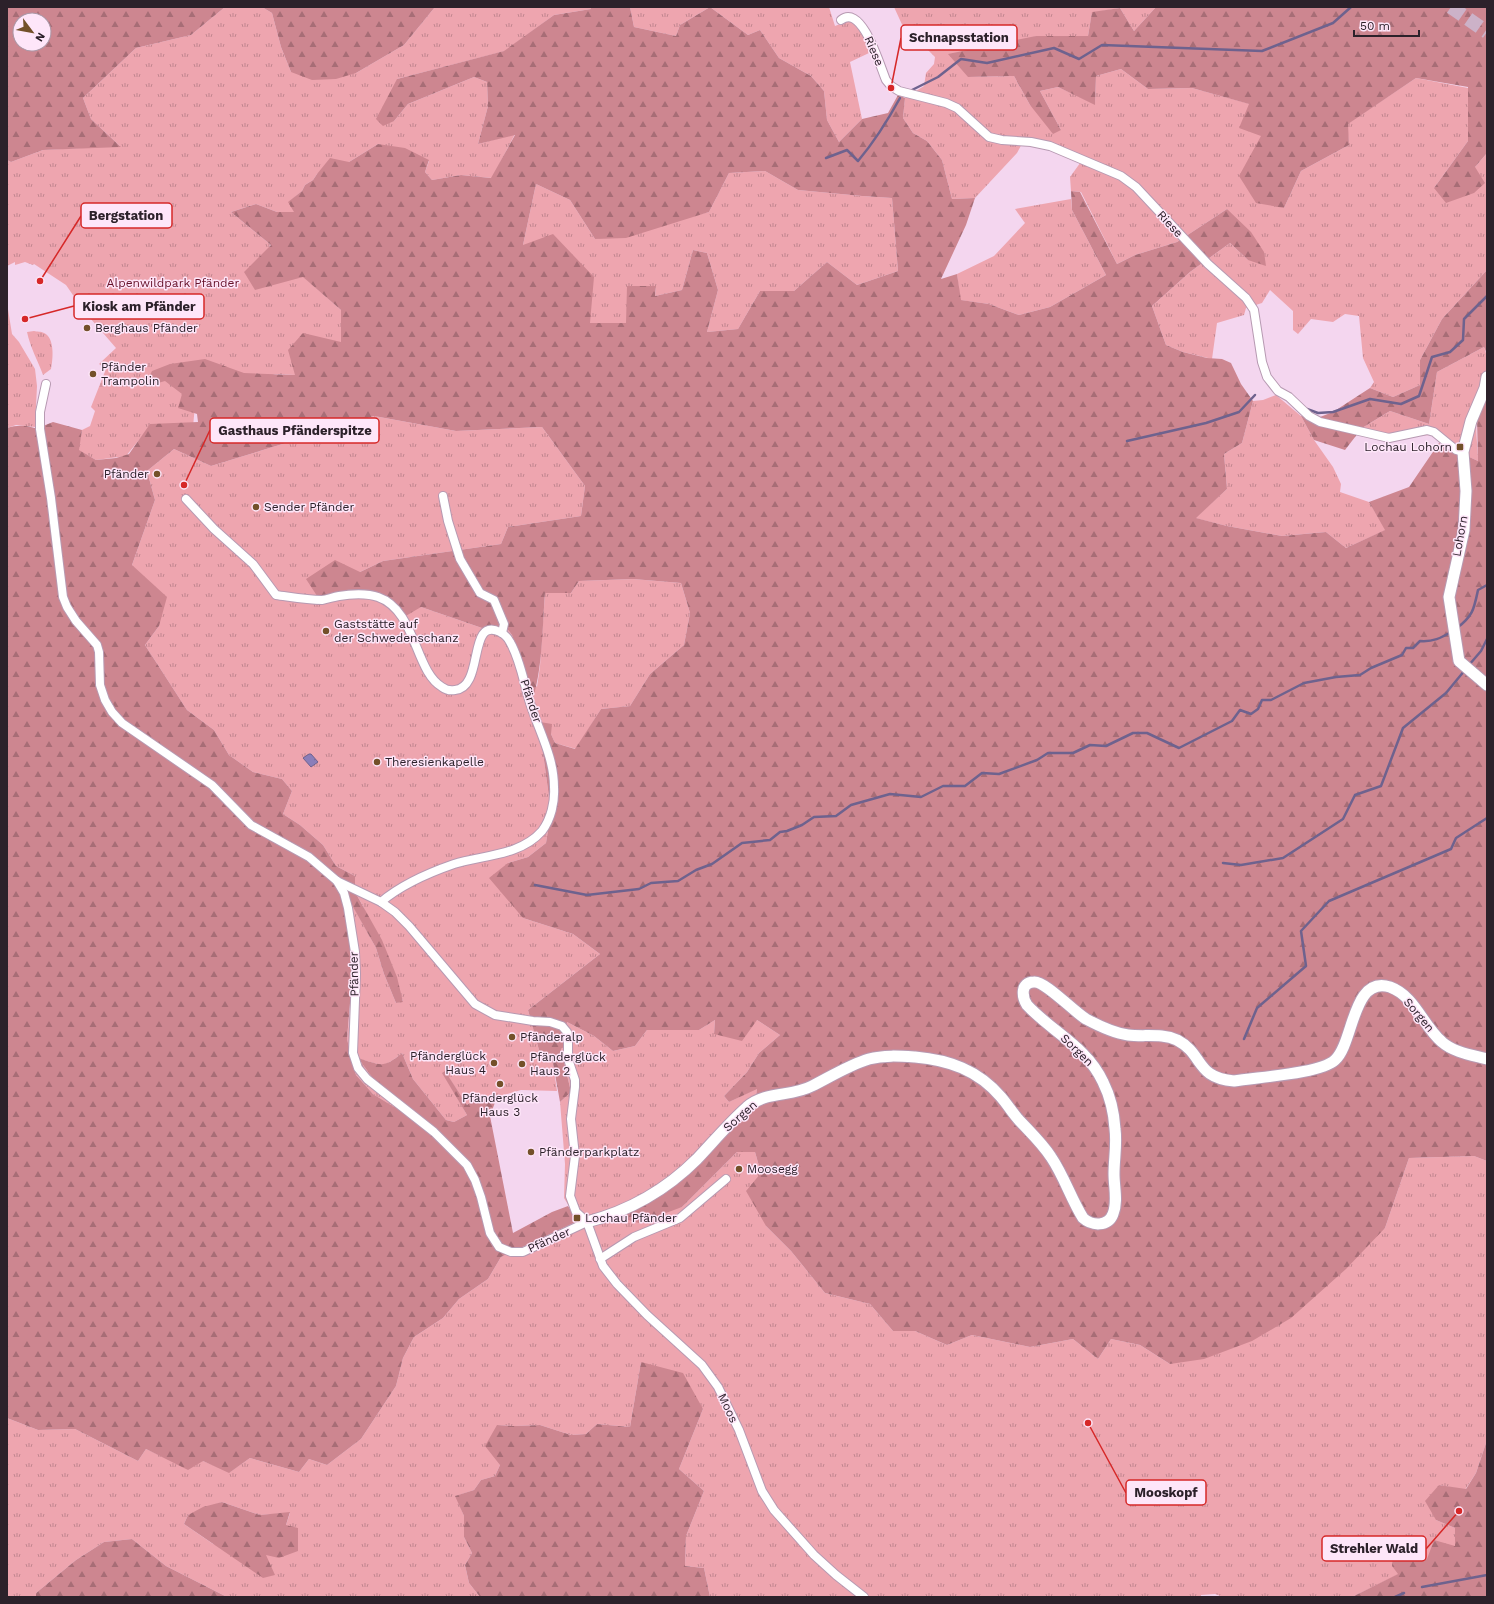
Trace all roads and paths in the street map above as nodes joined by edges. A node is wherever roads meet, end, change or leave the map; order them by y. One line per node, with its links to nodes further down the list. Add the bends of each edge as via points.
1 (841, 20): 4 (street, Riese, via 852,18 864,27 886,80 899,91 957,108 989,137 1050,146 1121,176 1136,187 1208,264 1251,304 1256,317 1262,362 1267,377 1278,390 1309,416 1320,422 1389,438 1427,430 1434,432 1456,450)
2 (1487, 376): 4 (street, Lohorn, via 1485,388 1471,421)
3 (46, 384): 9 (street, Pfänder, via 40,412 40,429 63,597 76,621 97,645 100,685 112,712 122,723 212,785 251,824 309,856)
4 (1464, 452): 8 (street, Lohorn, via 1464,530 1448,597 1458,659)
5 (443, 496): 7 (street, Pfänder, via 460,559 480,593 494,600 504,624)
6 (186, 499): 7 (street, via 214,529 253,564 276,594 312,600 367,595 387,601 406,625 432,679 447,690 459,690 468,682 483,634 492,630)
7 (502, 633): 10 (street, Pfänder, via 518,660 550,758 554,787 549,820 533,840 521,847 454,864 422,876)
8 (1487, 685)
9 (337, 881): 10 (street, Pfänder); 13 (street, Pfänder, via 348,908 355,952 353,1053 362,1074 434,1132 467,1165 481,1197 490,1233 499,1247 511,1252 523,1252)
10 (381, 902): 13 (street, Pfänder, via 409,926 475,1004 489,1013 502,1017 557,1024 567,1032 568,1059 575,1080 571,1119 575,1156 569,1190 576,1212)
11 (1487, 1059): 13 (street, Sorgen, via 1443,1043 1410,1001 1390,987 1382,986 1369,990 1362,998 1344,1048 1329,1065 1310,1071 1222,1080 1212,1076 1200,1065 1191,1051 1176,1040 1129,1035 1105,1028 1075,1012 1044,985 1034,982 1023,989 1026,1006 1087,1057 1099,1073 1108,1094 1116,1129 1115,1204 1114,1214 1104,1223 1092,1224 1083,1218 1052,1158 997,1093 968,1070 940,1060 890,1056 857,1063 801,1091 769,1096 755,1102 748,1106 686,1169 662,1188 638,1203)
12 (726, 1179): 14 (street, via 680,1218 634,1237)
13 (587, 1222): 14 (street, Moos)
14 (600, 1259): 15 (street, Moos, via 602,1266 617,1284 711,1376 739,1430 762,1491 774,1510 814,1555)
15 (864, 1597)

